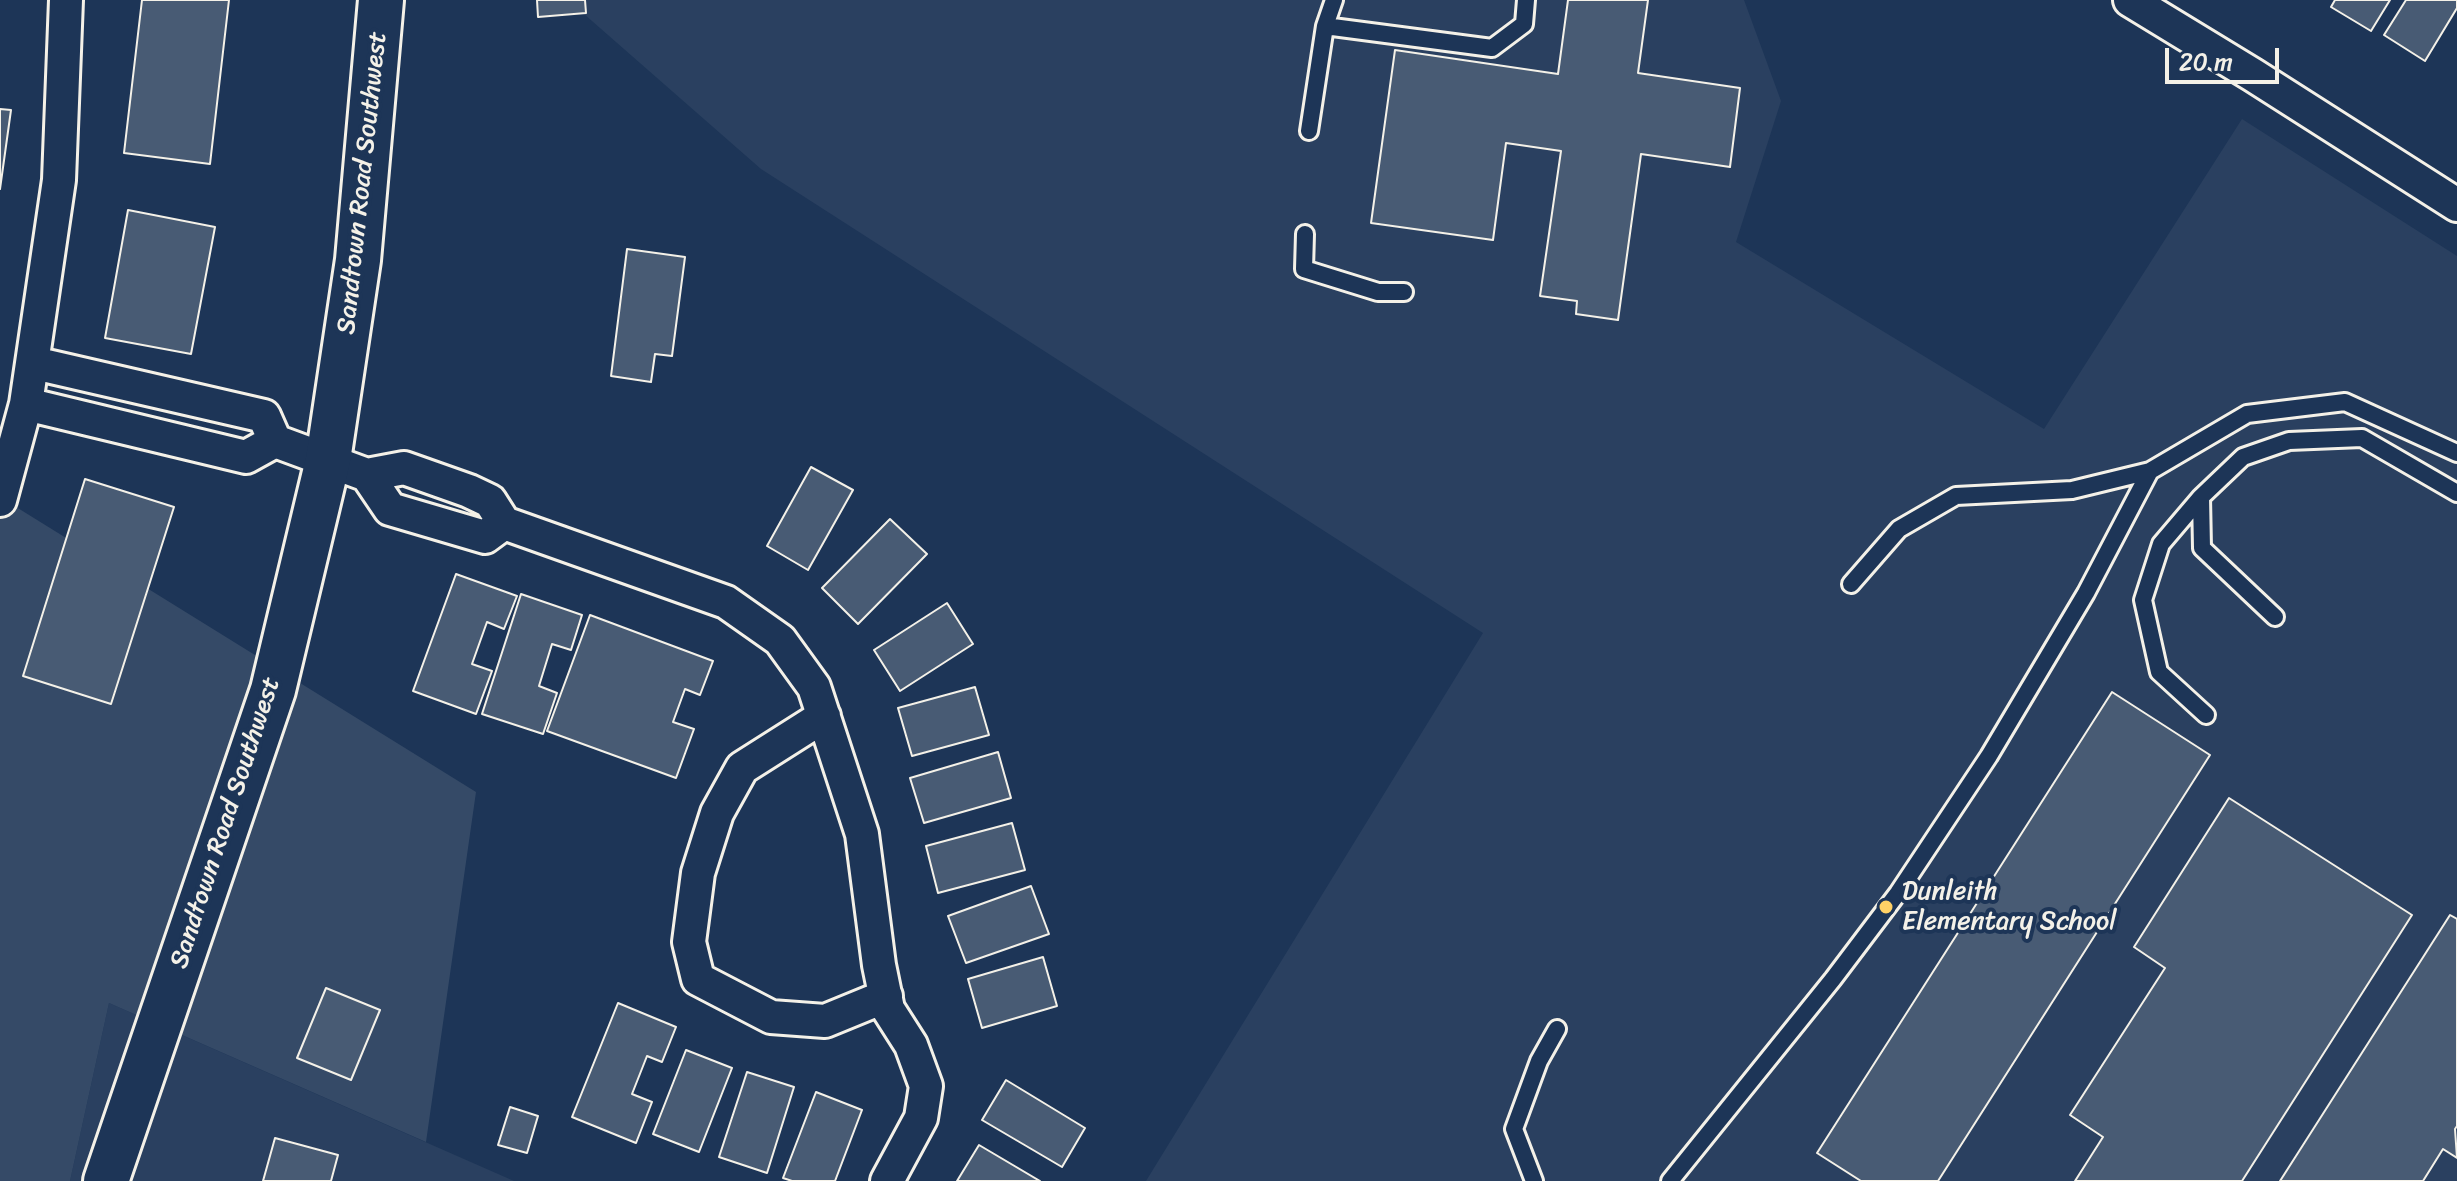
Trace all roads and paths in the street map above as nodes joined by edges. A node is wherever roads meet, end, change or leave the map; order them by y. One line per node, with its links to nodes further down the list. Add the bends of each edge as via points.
1 (66, 0): 11 (street, via 59,180)
2 (381, 0): 17 (street, Sandtown Road Southwest, via 358,260)
3 (1334, 0): 6 (lane)
4 (1526, 0): 6 (lane, via 1524,24 1492,48)
5 (2130, 0): 8 (street)
6 (1325, 26): 7 (lane)
7 (1309, 131)
8 (2457, 205)
9 (1305, 234): 10 (lane, via 1304,269 1378,292)
10 (1404, 292)
11 (34, 363): 12 (street); 13 (street)
12 (188, 399): 14 (street); 15 (street, via 264,416)
13 (26, 404): 14 (street); 22 (street)
14 (182, 440): 15 (street, via 246,457)
15 (275, 441): 17 (street)
16 (2457, 453): 18 (lane, via 2345,402 2247,414)
17 (348, 468): 19 (street, via 404,468); 23 (street, via 390,509); 31 (street, Sandtown Road Southwest)
18 (2150, 471): 25 (lane, via 2072,490 1956,496 1899,529); 34 (lane, via 2086,593 1989,756 1898,893)
19 (447, 483): 23 (street); 24 (street, via 490,501)
20 (2457, 493): 21 (lane, via 2362,438 2289,441 2243,457)
21 (2201, 497): 26 (lane, via 2202,548); 27 (lane, via 2161,544 2143,600 2159,672)
22 (0, 500)
23 (434, 521): 24 (street, via 485,537)
24 (504, 523): 28 (street, via 726,602 780,640 814,687)
25 (1851, 584)
26 (2275, 617)
27 (2206, 715)
28 (824, 716): 29 (street, via 862,834); 29 (street, via 742,768 717,813 698,873 689,942 698,979 771,1017 825,1021)
29 (886, 996): 32 (street, via 926,1086 921,1118)
30 (1557, 1029): 33 (lane, via 1514,1129)
31 (106, 1181)
32 (887, 1181)
33 (1534, 1181)
34 (1670, 1181)

